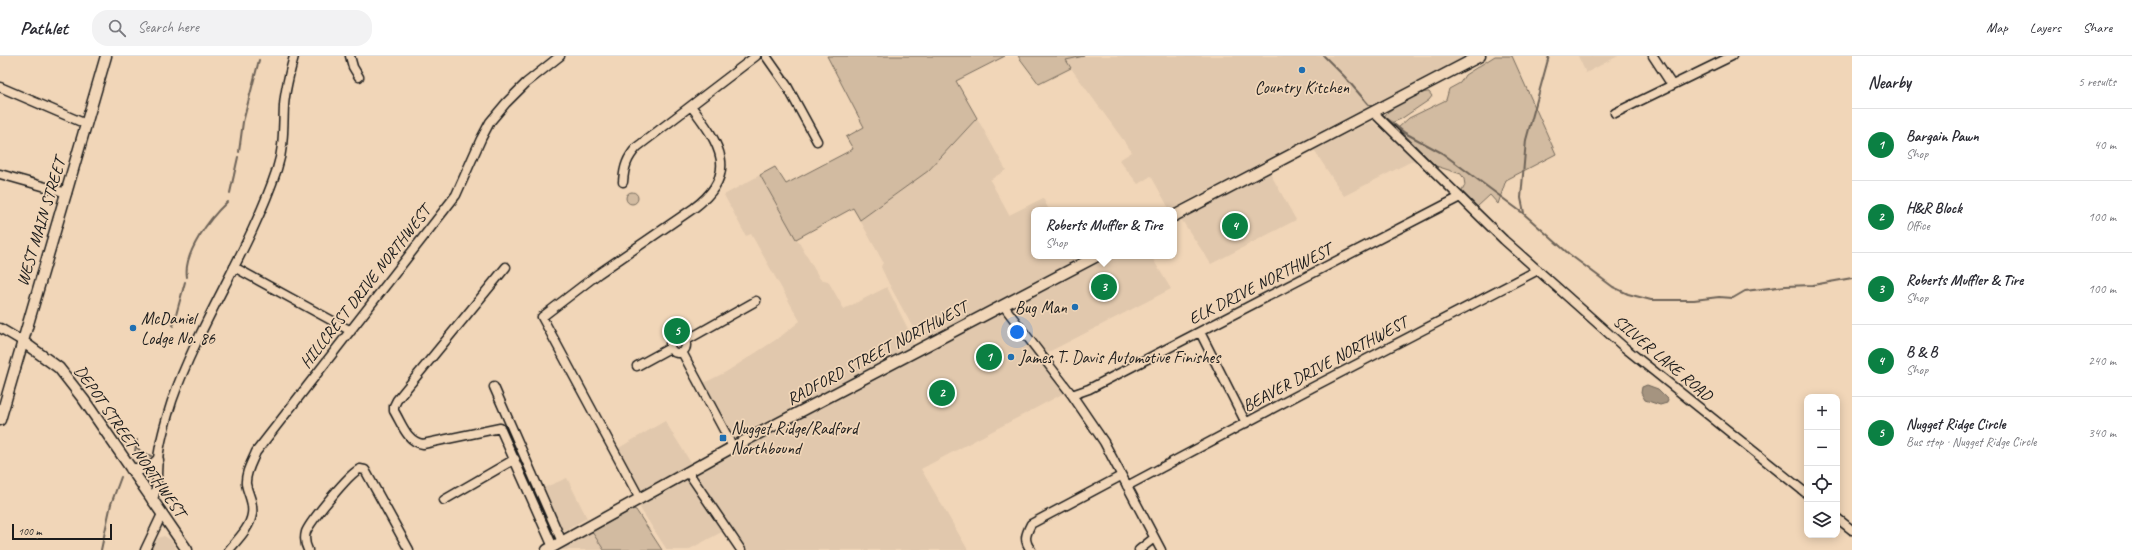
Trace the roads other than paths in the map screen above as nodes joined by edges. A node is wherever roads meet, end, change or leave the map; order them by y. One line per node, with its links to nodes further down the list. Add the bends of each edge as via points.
1 (106, 56): 16 (main road, WEST MAIN STREET)
2 (294, 56): 24 (street, via 284,105 282,154 277,171)
3 (350, 56): 10 (street)
4 (560, 56): 30 (street, HILLCREST DRIVE NORTHWEST, via 516,93 490,122 456,194)
5 (756, 56): 13 (street)
6 (766, 56): 17 (street, via 787,86)
7 (1480, 56): 14 (main road)
8 (1653, 56): 11 (street)
9 (1732, 56): 11 (street)
10 (359, 77)
11 (1672, 85): 15 (street)
12 (0, 86): 16 (street)
13 (691, 106): 19 (street, via 628,156); 49 (street, via 720,153 721,176 716,187 694,208 598,274 542,317)
14 (1373, 112): 21 (street, SILVER LAKE ROAD); 22 (main road)
15 (1615, 113)
16 (86, 124): 20 (main road, WEST MAIN STREET)
17 (817, 141)
18 (0, 174): 20 (street)
19 (622, 182)
20 (67, 194): 32 (main road, WEST MAIN STREET)
21 (1460, 197): 26 (street, SILVER LAKE ROAD); 31 (street, ELK DRIVE NORTHWEST)
22 (1177, 214)
23 (1091, 259): 28 (main road, RADFORD STREET NORTHWEST)
24 (234, 267): 30 (street); 43 (street, via 194,349 173,400)
25 (506, 267): 42 (street, via 397,400 394,411 410,439 416,443 423,444 500,428)
26 (1538, 270): 40 (street, BEAVER DRIVE NORTHWEST); 48 (street, SILVER LAKE ROAD, via 1625,348)
27 (756, 301): 33 (street)
28 (1003, 304): 38 (street); 41 (main road, RADFORD STREET NORTHWEST)
29 (0, 328): 32 (street)
30 (351, 331): 59 (street, HILLCREST DRIVE NORTHWEST, via 256,452 248,468 246,484 252,502 252,515 248,526)
31 (1200, 332): 38 (street, ELK DRIVE NORTHWEST, via 1089,389); 40 (street)
32 (22, 341): 39 (main road, WEST MAIN STREET); 44 (main road, DEPOT STREET NORTHWEST, via 59,368)
33 (685, 341): 34 (street, via 681,338 673,339); 35 (street, via 686,348)
34 (670, 348): 35 (street, via 677,353); 36 (street)
35 (682, 352): 41 (street)
36 (637, 366)
37 (494, 387): 56 (street)
38 (1072, 395): 46 (street, via 1104,442)
39 (0, 420)
40 (1246, 423): 47 (street, BEAVER DRIVE NORTHWEST)
41 (733, 447): 45 (main road, RADFORD STREET NORTHWEST)
42 (515, 459): 50 (street); 56 (street)
43 (158, 460): 44 (main road, via 148,469); 51 (street, via 157,484)
44 (131, 469): 51 (main road, DEPOT STREET NORTHWEST)
45 (688, 472): 49 (main road, RADFORD STREET NORTHWEST); 62 (street)
46 (1121, 476): 47 (street); 63 (street, via 1031,524 1025,534)
47 (1128, 486): 55 (street)
48 (1804, 492)
49 (640, 499): 56 (main road, RADFORD STREET NORTHWEST)
50 (444, 500)
51 (152, 501): 52 (main road, DEPOT STREET NORTHWEST)
52 (162, 514): 57 (street); 58 (main road, DEPOT STREET NORTHWEST)
53 (1840, 520): 54 (street)
54 (1852, 530)
55 (1154, 538): 64 (street); 65 (street)
56 (554, 546)
57 (145, 550)
58 (187, 550)
59 (229, 550)
60 (308, 550): 61 (street, via 304,540 308,528 346,479 360,469 365,470)
61 (409, 550)
62 (741, 550)
63 (1030, 550)
64 (1138, 550)
65 (1161, 550)

